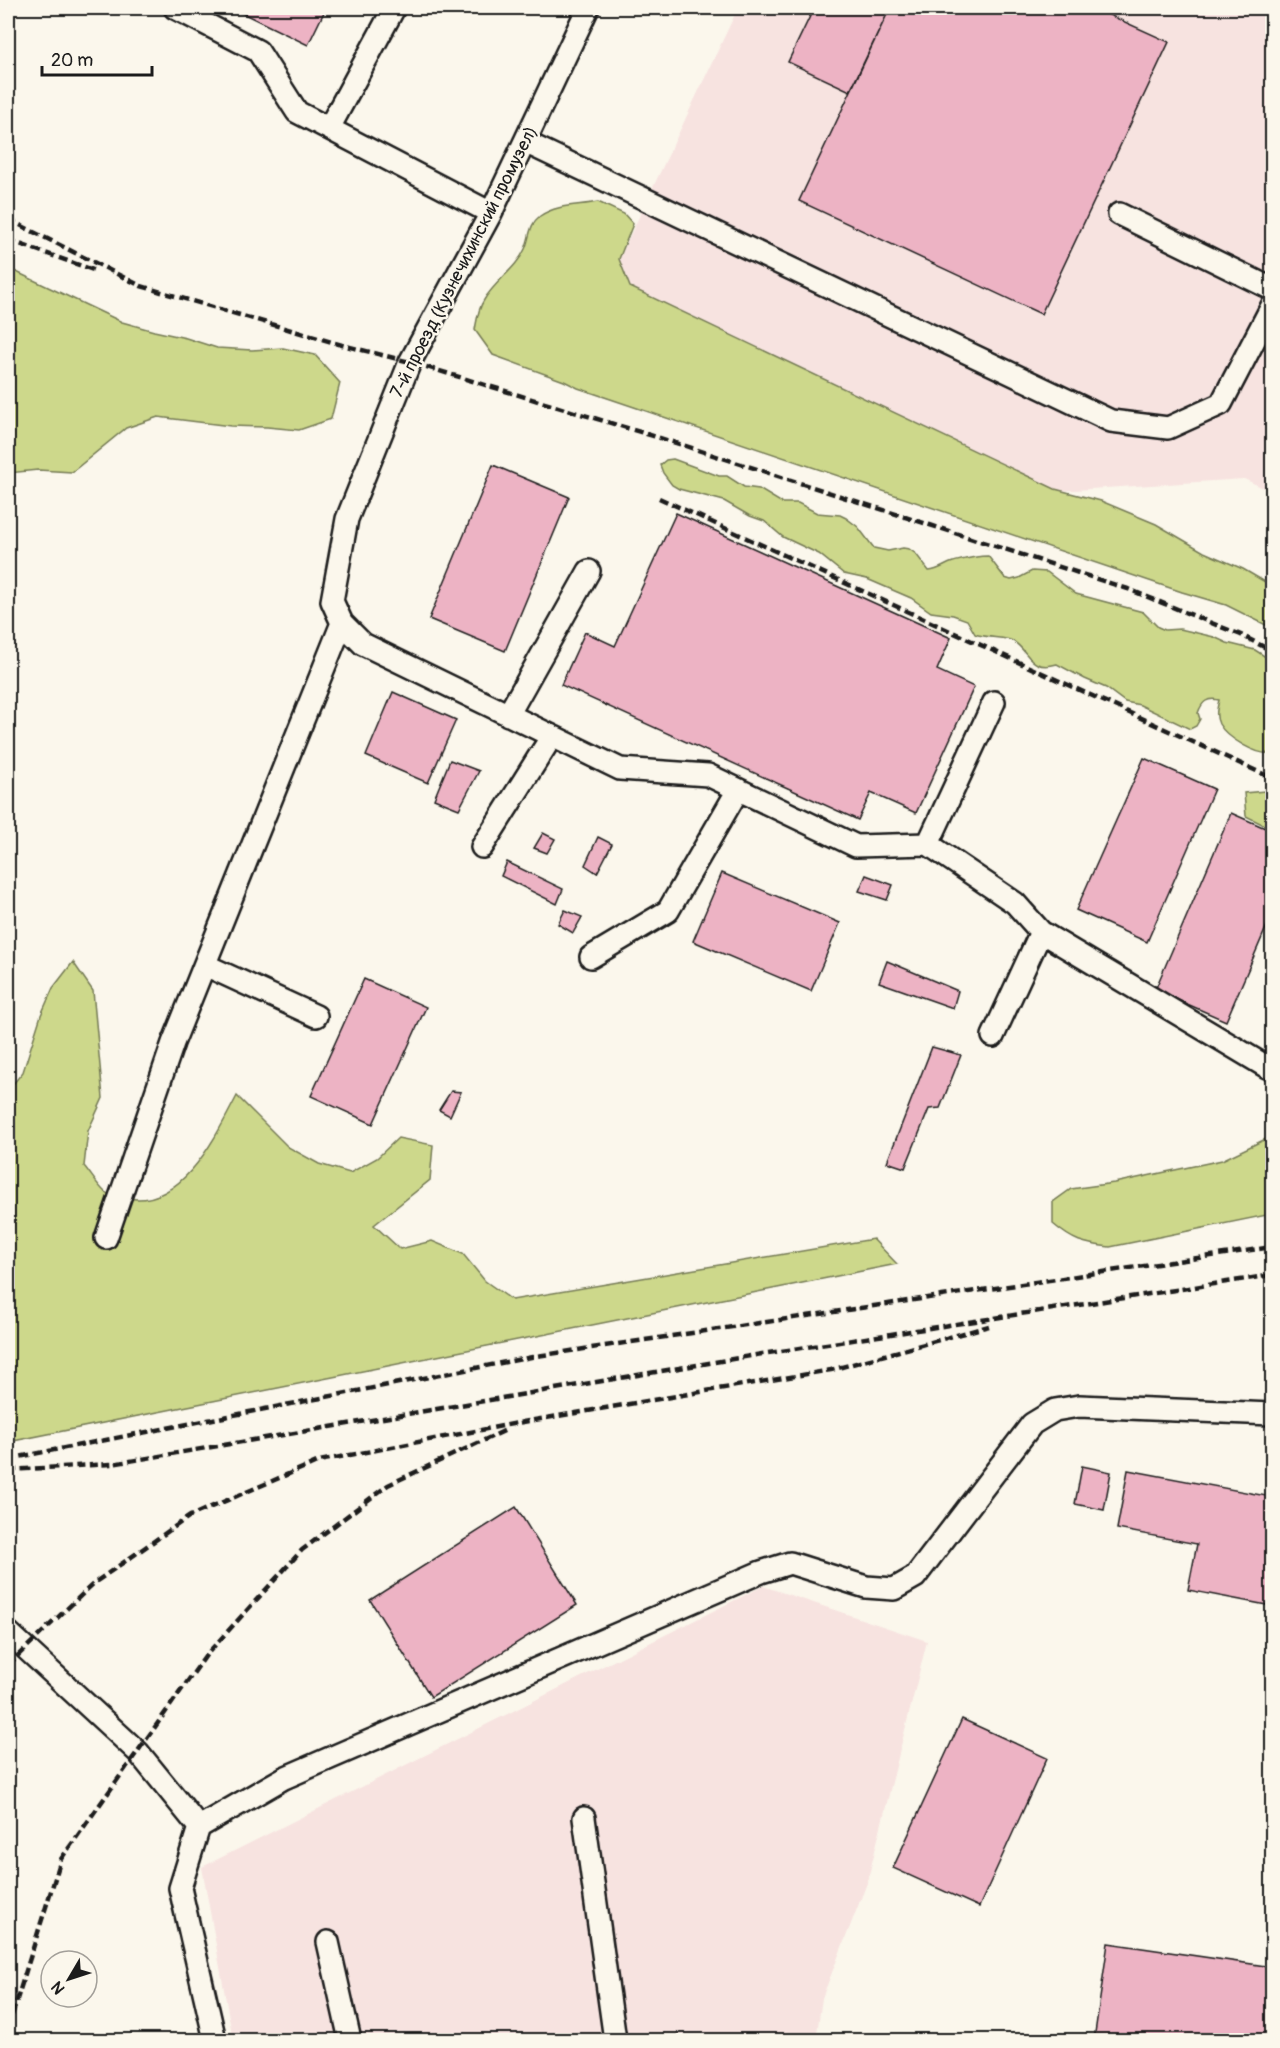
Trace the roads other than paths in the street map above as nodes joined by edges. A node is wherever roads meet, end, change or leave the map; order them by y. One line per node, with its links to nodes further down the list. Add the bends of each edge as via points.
1 (175, 8): 4 (lane, via 258,51 297,112)
2 (394, 8): 4 (lane)
3 (588, 8): 5 (lane, 7-й проезд (Кузнечихинский промузел))
4 (329, 128): 6 (lane)
5 (525, 142): 6 (lane, 7-й проезд (Кузнечихинский промузел)); 9 (lane, via 1111,421 1168,428 1221,404)
6 (491, 213): 11 (lane, 7-й проезд (Кузнечихинский промузел), via 410,362 347,519 332,601)
7 (1119, 214): 8 (lane)
8 (1272, 290)
9 (1272, 306)
10 (589, 571): 13 (lane)
11 (342, 623): 13 (lane, via 363,644); 20 (lane)
12 (994, 702): 16 (lane)
13 (508, 715): 14 (lane)
14 (552, 736): 15 (lane, via 620,769 708,776); 17 (lane)
15 (738, 790): 16 (lane, via 856,846); 19 (lane, via 668,911)
16 (928, 844): 18 (lane, via 1015,903)
17 (482, 847)
18 (1041, 932): 22 (lane); 23 (lane)
19 (591, 957)
20 (205, 965): 21 (lane); 24 (lane, via 173,1043)
21 (316, 1016)
22 (993, 1036)
23 (1267, 1067)
24 (106, 1238)
25 (1272, 1414): 28 (lane, via 1078,1406 1055,1410 1032,1424 915,1577 894,1589 866,1587 790,1563 761,1572 284,1778)
26 (8, 1632): 28 (lane, via 138,1752)
27 (585, 1818): 32 (lane)
28 (199, 1827): 30 (lane, via 180,1888)
29 (328, 1942): 31 (lane)
30 (215, 2040)
31 (350, 2040)
32 (615, 2040)

